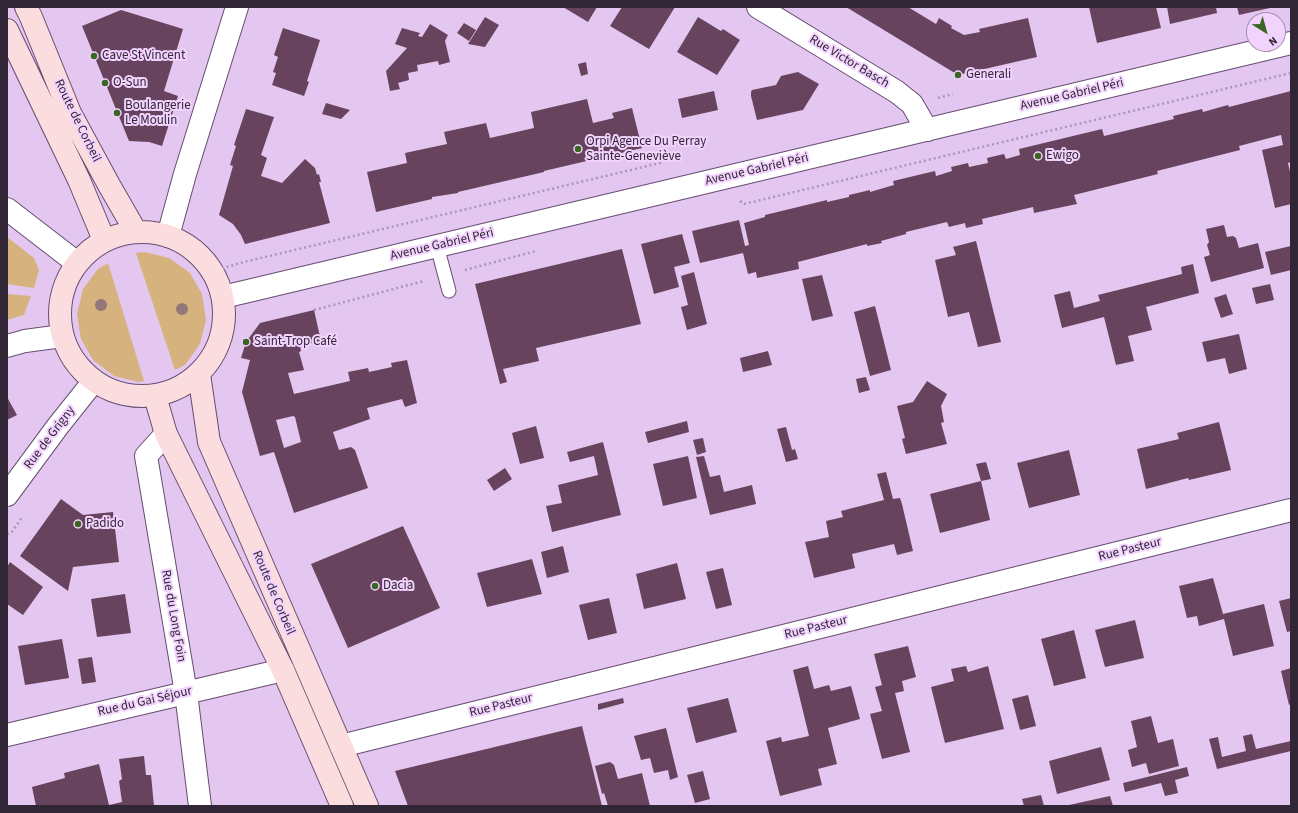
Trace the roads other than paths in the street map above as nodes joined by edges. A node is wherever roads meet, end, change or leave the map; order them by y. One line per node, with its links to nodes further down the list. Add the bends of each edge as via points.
1 (26, 7): 8 (main road, Route de Corbeil, via 70,113)
2 (237, 7): 9 (street)
3 (758, 7): 6 (street, Rue Victor Basch, via 898,92 912,104)
4 (7, 30): 10 (main road, Route de Corbeil, via 79,180)
5 (1291, 43): 6 (street, Avenue Gabriel Péri)
6 (926, 130): 11 (street, Avenue Gabriel Péri)
7 (7, 209): 12 (street)
8 (136, 232): 9 (main road); 10 (main road)
9 (168, 236): 14 (main road, via 198,254 212,271)
10 (104, 240): 12 (main road)
11 (437, 246): 13 (lane); 14 (street, Avenue Gabriel Péri)
12 (77, 263): 15 (main road, via 64,285 58,311)
13 (449, 291)
14 (223, 297): 17 (main road, via 224,326 216,352)
15 (62, 336): 16 (street); 18 (main road, via 74,362)
16 (7, 346)
17 (199, 374): 19 (main road, via 179,389); 26 (main road, Route de Corbeil, via 208,442)
18 (93, 382): 19 (main road, via 123,395); 21 (street, Rue de Grigny)
19 (155, 396): 20 (main road, Route de Corbeil)
20 (166, 434): 23 (main road, Route de Corbeil); 24 (street, Rue du Long Foin, via 146,456)
21 (7, 495)
22 (1291, 510): 26 (street, Rue Pasteur)
23 (283, 670): 24 (street, Rue du Gai Séjour); 28 (main road, Route de Corbeil)
24 (186, 693): 25 (street, Rue du Gai Séjour); 27 (street, Rue du Long Foin)
25 (7, 735)
26 (341, 746): 29 (main road, Route de Corbeil)
27 (200, 806)
28 (342, 806)
29 (367, 806)

